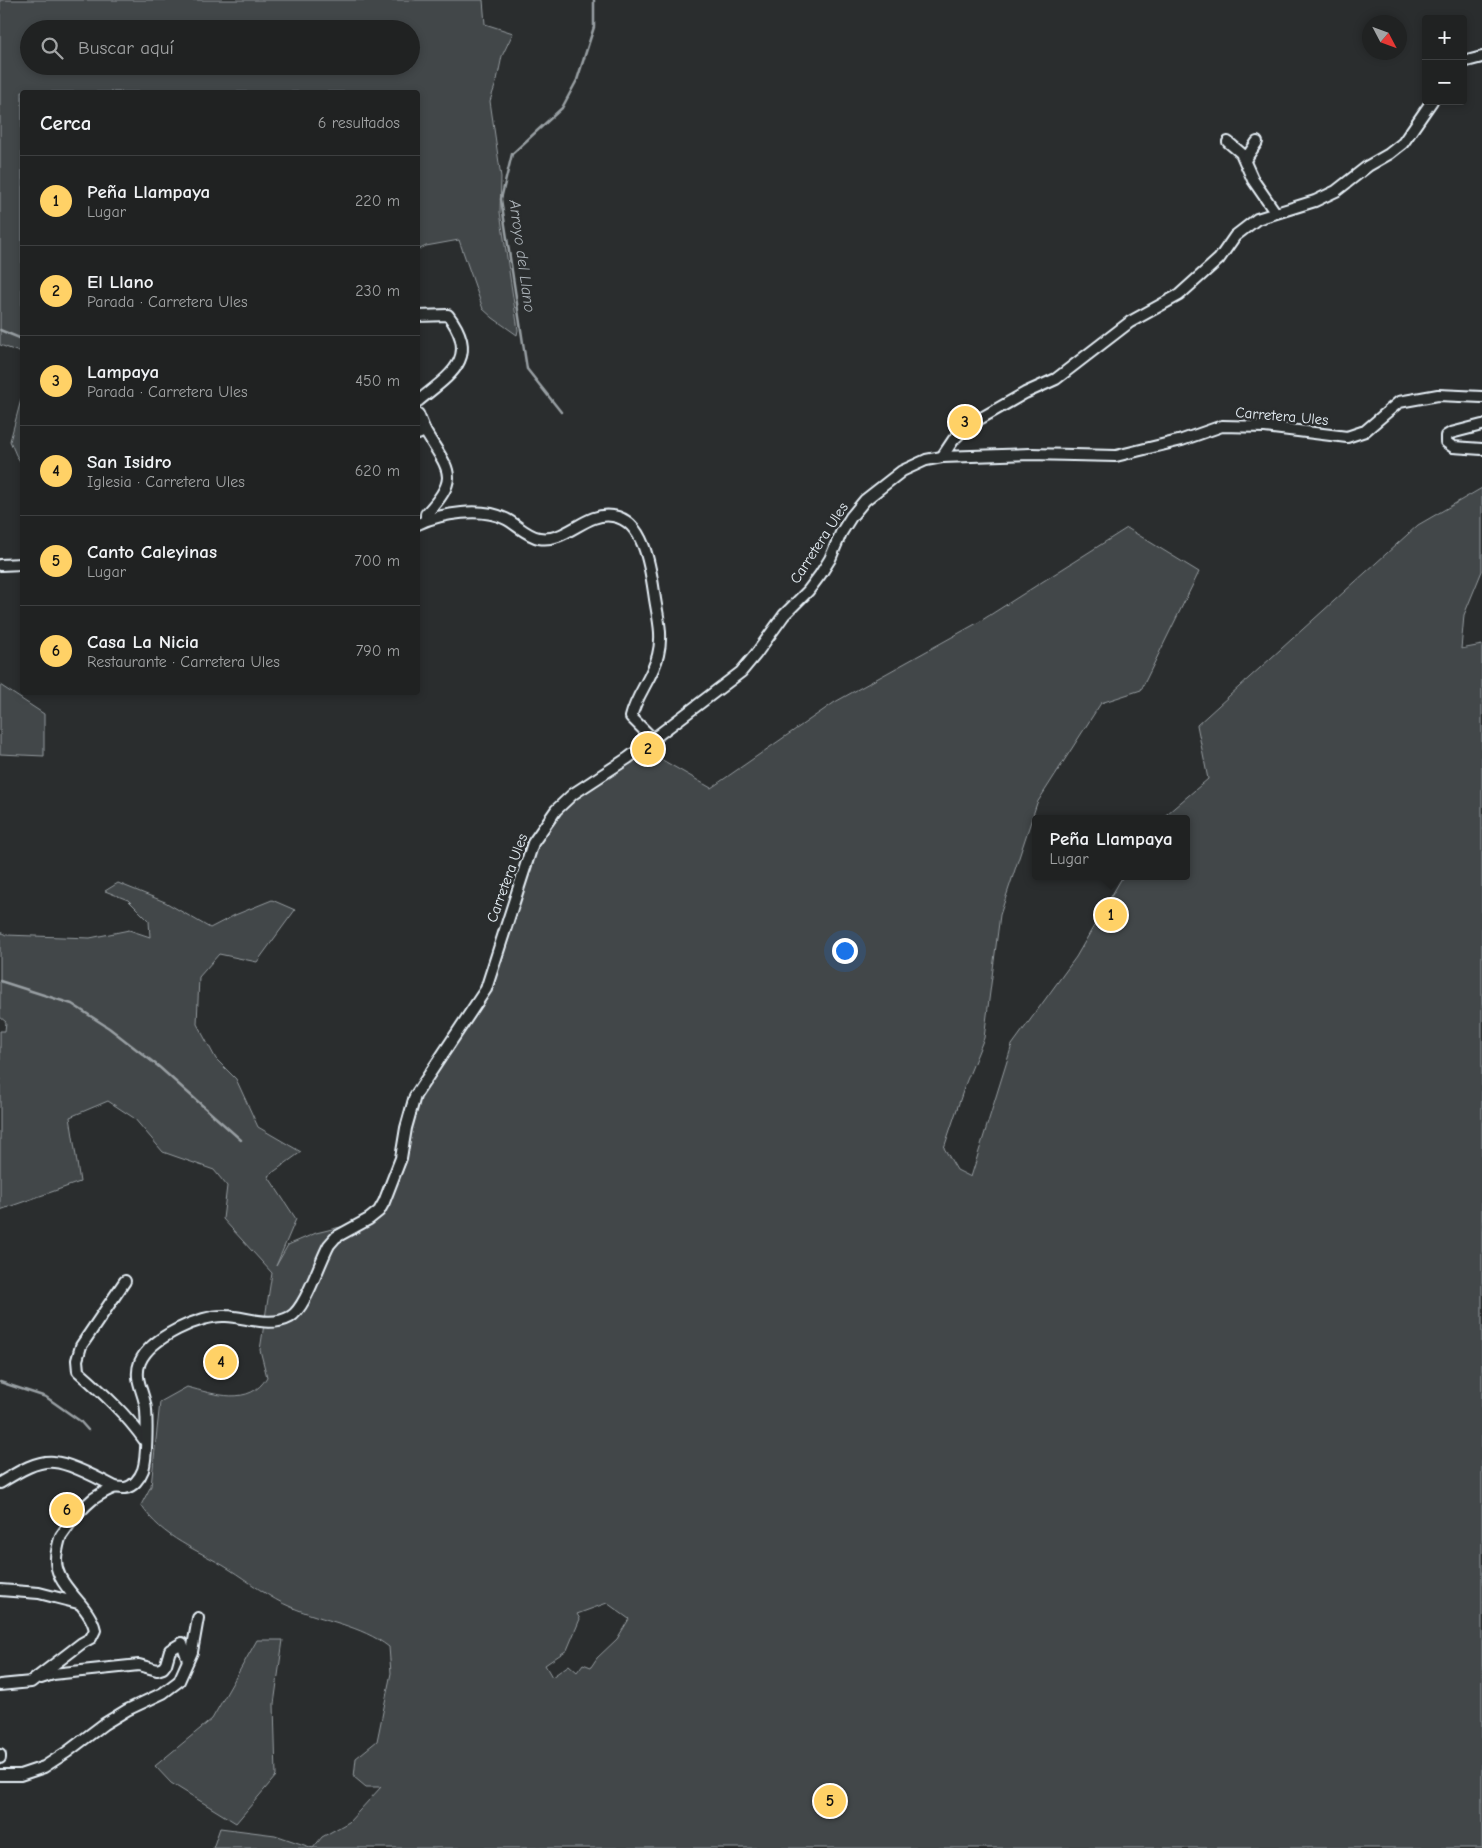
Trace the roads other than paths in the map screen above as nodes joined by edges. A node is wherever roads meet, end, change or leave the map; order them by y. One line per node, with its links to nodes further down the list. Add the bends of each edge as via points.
1 (1482, 57): 2 (street)
2 (1467, 61)
3 (1429, 105): 7 (street, via 1403,143 1389,154 1336,190 1299,207)
4 (1228, 142): 6 (street)
5 (1257, 142): 6 (street)
6 (1245, 160): 7 (street, via 1252,180)
7 (1275, 212): 14 (street, via 1257,219 1235,236 1218,259 1179,296 1130,322 1056,379 1025,392 969,425)
8 (420, 316): 10 (street, via 448,315 456,325 463,346 455,370)
9 (1482, 396): 14 (street, Carretera Ules, via 1438,395 1399,402 1366,431 1347,437 1265,427 1222,426 1182,440 1116,456)
10 (420, 400)
11 (1482, 425): 13 (street, via 1446,436 1446,442 1453,447)
12 (421, 432): 15 (street, via 450,475 447,486)
13 (1482, 449)
14 (942, 457): 18 (street, Carretera Ules, via 902,471 865,500 851,517 830,559 808,591 784,616 741,672)
15 (422, 522): 18 (street, via 474,512 494,514 538,538 552,538 599,516 626,520 646,550 661,630 658,655 631,717)
16 (20, 564): 17 (street)
17 (0, 565)
18 (652, 738): 20 (street, Carretera Ules, via 567,799 533,843 486,989 415,1096 401,1158 379,1211 336,1237 325,1252 303,1304 291,1317 263,1322 212,1316 177,1330 146,1351 136,1374 146,1408)
19 (125, 1281): 20 (street, via 81,1346 78,1371 110,1398)
20 (145, 1441): 22 (street, Carretera Ules, via 143,1470 137,1480 129,1487)
21 (0, 1483): 22 (street, via 36,1464 55,1461)
22 (115, 1487): 24 (street, Carretera Ules, via 93,1499 60,1538 56,1567)
23 (0, 1590): 24 (street, via 39,1593)
24 (78, 1603): 27 (street, Carretera Ules, via 93,1622 95,1630 91,1638)
25 (198, 1618): 26 (street)
26 (188, 1660): 27 (street, via 182,1642 170,1650 166,1664 157,1670 139,1665 53,1674); 29 (street, via 179,1681 164,1693 104,1724 44,1767 20,1775)
27 (31, 1682): 28 (street)
28 (0, 1684)
29 (0, 1775)

